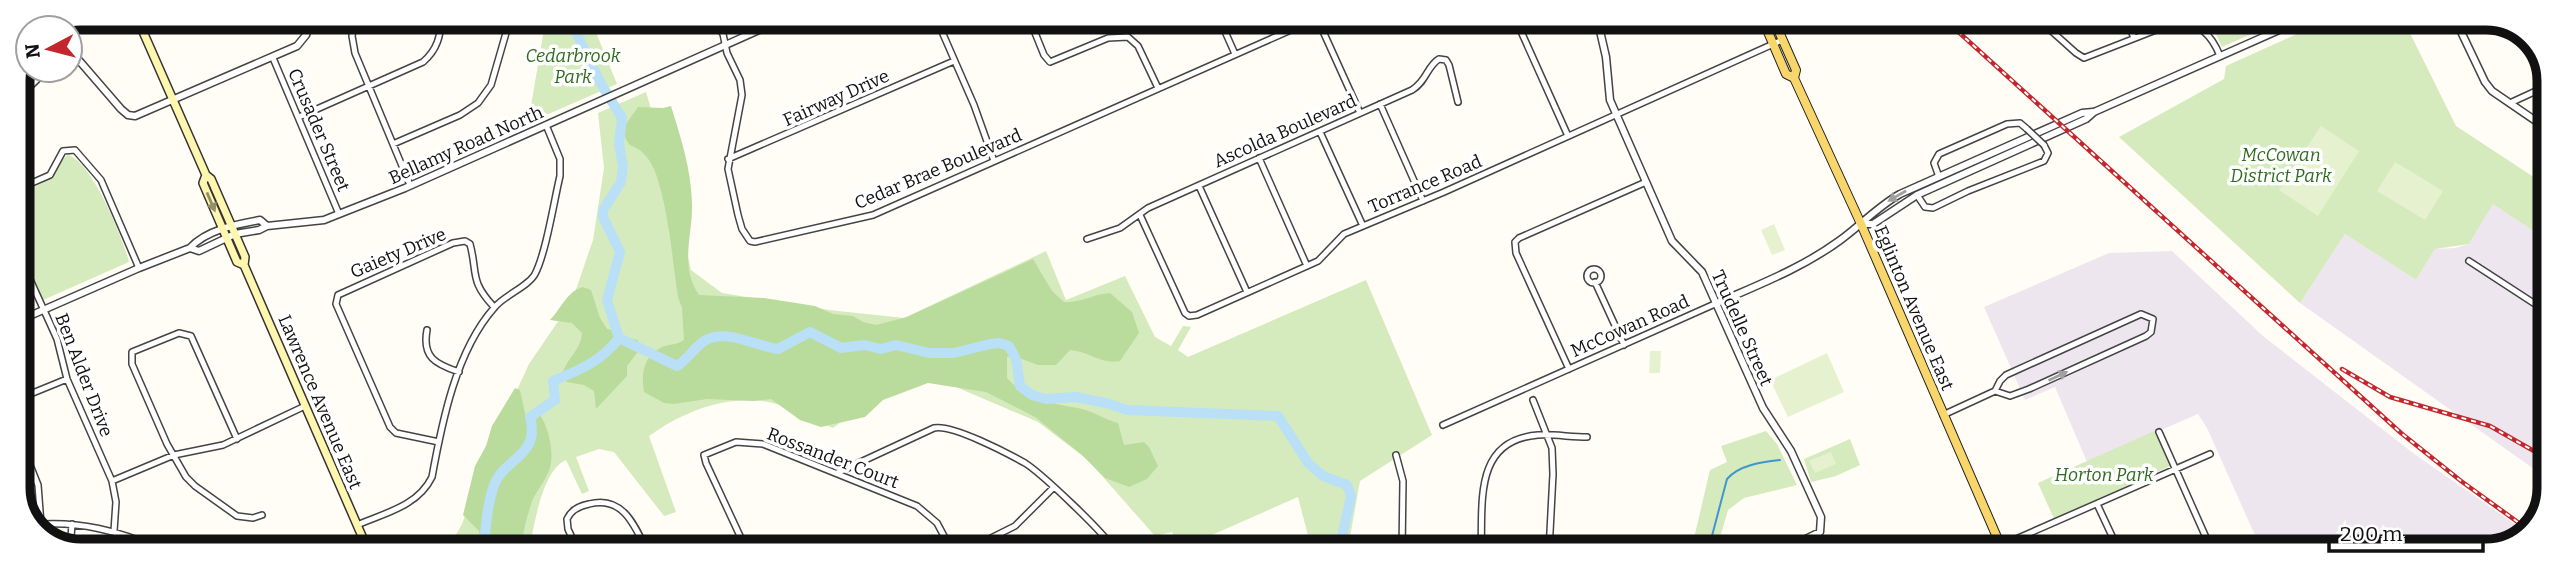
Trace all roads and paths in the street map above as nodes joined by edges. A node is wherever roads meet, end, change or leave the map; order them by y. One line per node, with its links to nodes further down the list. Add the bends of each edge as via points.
1 (143, 30): 36 (main road, Lawrence Avenue East)
2 (308, 30): 29 (street, via 297,46)
3 (354, 30): 33 (street, via 353,45)
4 (441, 30): 33 (street, via 429,56)
5 (506, 30): 48 (street, via 491,85 478,103)
6 (720, 30): 25 (street, Cedar Brae Boulevard)
7 (759, 30): 25 (street, Bellamy Road North)
8 (941, 30): 30 (street)
9 (1034, 30): 34 (street, via 1050,62 1108,38 1128,37 1138,46)
10 (1224, 30): 27 (street)
11 (1290, 30): 27 (street, Cedar Brae Boulevard)
12 (1322, 30): 41 (street)
13 (1520, 30): 47 (street)
14 (1600, 30): 42 (street, Trudelle Street, via 1607,93)
15 (1766, 30): 26 (main road, Eglinton Avenue East)
16 (1778, 30): 24 (main road, Eglinton Avenue East)
17 (2050, 30): 23 (street, via 2084,58)
18 (2131, 30): 23 (street)
19 (2156, 30): 23 (street)
20 (2200, 30): 28 (street, via 2210,35)
21 (2279, 30): 28 (street, McCowan Road)
22 (2460, 30): 38 (street, via 2484,82)
23 (2134, 38)
24 (1782, 40): 26 (street, Torrance Road); 32 (main road, Eglinton Avenue East, via 1796,70)
25 (725, 45): 45 (street, Bellamy Road North); 50 (street, Cedar Brae Boulevard, via 743,95)
26 (1772, 45): 32 (main road, Eglinton Avenue East, via 1786,74); 42 (street, Torrance Road)
27 (1235, 54): 34 (street, Cedar Brae Boulevard)
28 (2220, 56): 40 (street, McCowan Road)
29 (273, 58): 36 (street); 43 (street, Crusader Street)
30 (954, 61): 50 (street, Fairway Drive); 51 (street)
31 (84, 66): 36 (street, via 128,115)
32 (1794, 78): 63 (main road, Eglinton Avenue East)
33 (369, 87): 43 (street); 48 (street)
34 (1158, 88): 51 (street, Cedar Brae Boulevard)
35 (2537, 91): 38 (street)
36 (174, 101): 52 (main road, Lawrence Avenue East)
37 (1458, 102): 39 (street, Ascolda Boulevard, via 1449,65 1439,59 1419,86)
38 (2510, 103): 44 (street)
39 (1380, 104): 41 (street, Ascolda Boulevard); 59 (street)
40 (2094, 112): 53 (street, McCowan Road, via 2082,113); 58 (street, McCowan Road)
41 (1360, 113): 46 (street, Ascolda Boulevard)
42 (1616, 115): 47 (street, Torrance Road); 54 (street, Trudelle Street)
43 (299, 117): 60 (street, Crusader Street)
44 (2537, 122)
45 (546, 125): 56 (street, Bellamy Road North); 80 (street, via 561,159 540,260 534,277)
46 (1320, 132): 49 (street, Ascolda Boulevard); 65 (street)
47 (1568, 136): 59 (street, Torrance Road)
48 (393, 144): 56 (street)
49 (1259, 158): 57 (street, Ascolda Boulevard); 73 (street)
50 (728, 159): 51 (street, Cedar Brae Boulevard, via 738,215 748,238 755,242 862,219)
51 (995, 161)
52 (206, 175): 62 (main road, Lawrence Avenue East); 66 (main road, Lawrence Avenue East, one-way to 66, via 203,183)
53 (1939, 177): 58 (street, bridge, via 1934,163 1939,154 2007,124 2020,123 2048,153 2044,161 1933,208 1924,207); 63 (street, McCowan Road, one-way to 63, via 1890,200)
54 (1646, 182): 78 (street, Trudelle Street, via 1672,240 1700,268); 85 (street, via 1515,242)
55 (30, 184): 74 (street, via 50,175 63,151 75,150 101,180)
56 (410, 185): 60 (street, Bellamy Road North)
57 (1199, 186): 61 (street, Ascolda Boulevard); 77 (street)
58 (1917, 195): 63 (street, McCowan Road, via 1873,224)
59 (1423, 201): 65 (street, Torrance Road)
60 (340, 214): 64 (street, Bellamy Road North)
61 (1140, 215): 69 (street, Ascolda Boulevard, via 1121,228); 77 (street, Torrance Road, via 1189,316)
62 (231, 225): 64 (street, Bellamy Road North, via 260,220); 66 (street, Bellamy Road North); 67 (main road, Lawrence Avenue East)
63 (1861, 225): 78 (street, McCowan Road, via 1787,272); 92 (main road, Eglinton Avenue East)
64 (267, 226): 67 (street, Bellamy Road North)
65 (1363, 226): 73 (street, Torrance Road, via 1344,234 1323,257)
66 (223, 229): 68 (main road, Lawrence Avenue East); 70 (street, Bellamy Road North)
67 (235, 234): 68 (street, Bellamy Road North); 72 (main road, Lawrence Avenue East)
68 (227, 238): 70 (street, Bellamy Road North, via 199,251); 72 (main road, Lawrence Avenue East, via 237,262)
69 (1087, 239)
70 (190, 248): 74 (street, Bellamy Road North)
71 (2469, 261): 79 (street)
72 (244, 265): 91 (main road, Lawrence Avenue East)
73 (1307, 266): 77 (street, Torrance Road)
74 (139, 268): 81 (street, Bellamy Road North)
75 (30, 280): 81 (street, Ben Alder Drive)
76 (1595, 282): 84 (street)
77 (1247, 292)
78 (1717, 303): 84 (street, McCowan Road); 126 (street, Trudelle Street, via 1763,408 1791,451 1822,521 1820,532)
79 (2537, 305)
80 (494, 307): 86 (street); 98 (street, Gaiety Drive, via 481,293 474,277 471,244 465,241 338,295 336,304 390,427 396,433)
81 (43, 310): 82 (street, Bellamy Road North); 87 (street, Ben Alder Drive, via 60,345)
82 (30, 316)
83 (427, 330): 86 (street, via 426,349 432,360)
84 (1624, 345): 85 (street, McCowan Road)
85 (1569, 369): 93 (street, McCowan Road)
86 (458, 372): 98 (street)
87 (66, 379): 89 (street); 105 (street, Ben Alder Drive)
88 (1995, 391): 88 (street, one-way to 88, via 2010,396 2029,389 2146,335 2154,325 2152,317 2141,314 2006,374); 92 (street)
89 (30, 394)
90 (1533, 400): 95 (street)
91 (305, 406): 97 (street); 112 (main road, Lawrence Avenue East)
92 (1943, 415): 127 (main road, Eglinton Avenue East)
93 (1443, 425)
94 (2159, 432): 103 (street)
95 (1549, 436): 96 (street); 124 (street, via 1514,441 1490,462); 125 (street, via 1553,460)
96 (1587, 438)
97 (237, 439): 100 (street); 100 (street, via 194,340 188,333 179,333 132,352 130,357)
98 (439, 442): 112 (street, via 432,477 421,494)
99 (2210, 454): 103 (street)
100 (174, 455): 105 (street); 108 (street, via 186,477 212,500 237,516)
101 (1396, 455): 123 (street, via 1403,481)
102 (30, 465): 109 (street, via 38,485)
103 (2176, 469): 107 (street); 130 (street)
104 (836, 473): 106 (street, via 945,427 1026,464); 119 (street, Rossander Court, via 763,444 736,442 709,452 706,463); 120 (street, Rossander Court, via 917,506)
105 (112, 481): 113 (street, Ben Alder Drive)
106 (1054, 488): 121 (street, via 1015,526); 122 (street)
107 (2097, 503): 128 (street); 129 (street)
108 (262, 515)
109 (41, 520)
110 (44, 524): 111 (street)
111 (72, 524): 113 (street); 114 (street)
112 (357, 525): 116 (main road, Lawrence Avenue East)
113 (114, 531): 115 (street)
114 (71, 538)
115 (132, 539)
116 (363, 539)
117 (573, 539): 118 (street, via 567,523 570,512 588,504 608,503 630,517)
118 (641, 539)
119 (741, 539)
120 (947, 539)
121 (989, 539)
122 (1107, 539)
123 (1402, 539)
124 (1482, 539)
125 (1550, 539)
126 (1807, 539)
127 (1998, 539)
128 (2023, 539)
129 (2114, 539)
130 (2208, 539)

